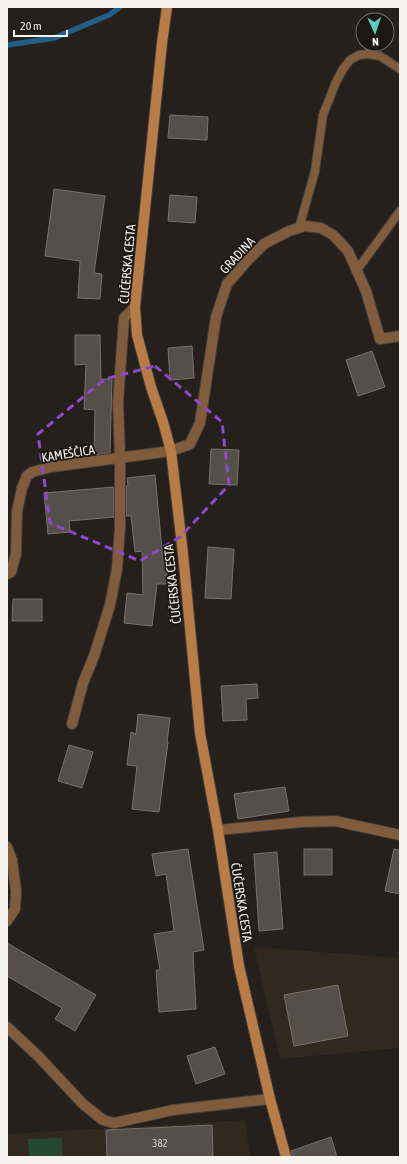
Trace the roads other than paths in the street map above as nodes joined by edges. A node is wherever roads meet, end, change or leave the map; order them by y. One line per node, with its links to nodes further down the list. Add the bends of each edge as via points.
1 (167, 7): 6 (street, ČUČERSKA CESTA)
2 (400, 69): 4 (lane, via 380,56 367,54 350,60 343,69 323,115 314,171)
3 (400, 211): 5 (lane)
4 (299, 228): 5 (street, GRADINA, via 321,228 333,235 348,251); 8 (street, GRADINA, via 264,244 227,284 216,317 200,424 190,444)
5 (356, 270): 7 (street, GRADINA, via 366,291 380,339)
6 (135, 307): 8 (street, ČUČERSKA CESTA, via 136,335); 9 (street, via 124,318 118,402)
7 (400, 336)
8 (171, 452): 9 (street, KAMEŠČICA); 12 (street, ČUČERSKA CESTA, via 200,733)
9 (120, 458): 10 (street, KAMEŠČICA, via 51,467 27,476 17,510 16,554 11,572); 11 (street, via 120,527 110,605)
10 (7, 574)
11 (72, 724)
12 (218, 830): 13 (street, via 335,821); 17 (street, ČUČERSKA CESTA, via 239,966)
13 (400, 835)
14 (7, 847): 15 (street, via 12,860 16,891 15,909)
15 (7, 921)
16 (7, 1027): 17 (street, via 83,1104 103,1120 114,1123 173,1110)
17 (270, 1098): 18 (street, ČUČERSKA CESTA)
18 (286, 1157)

